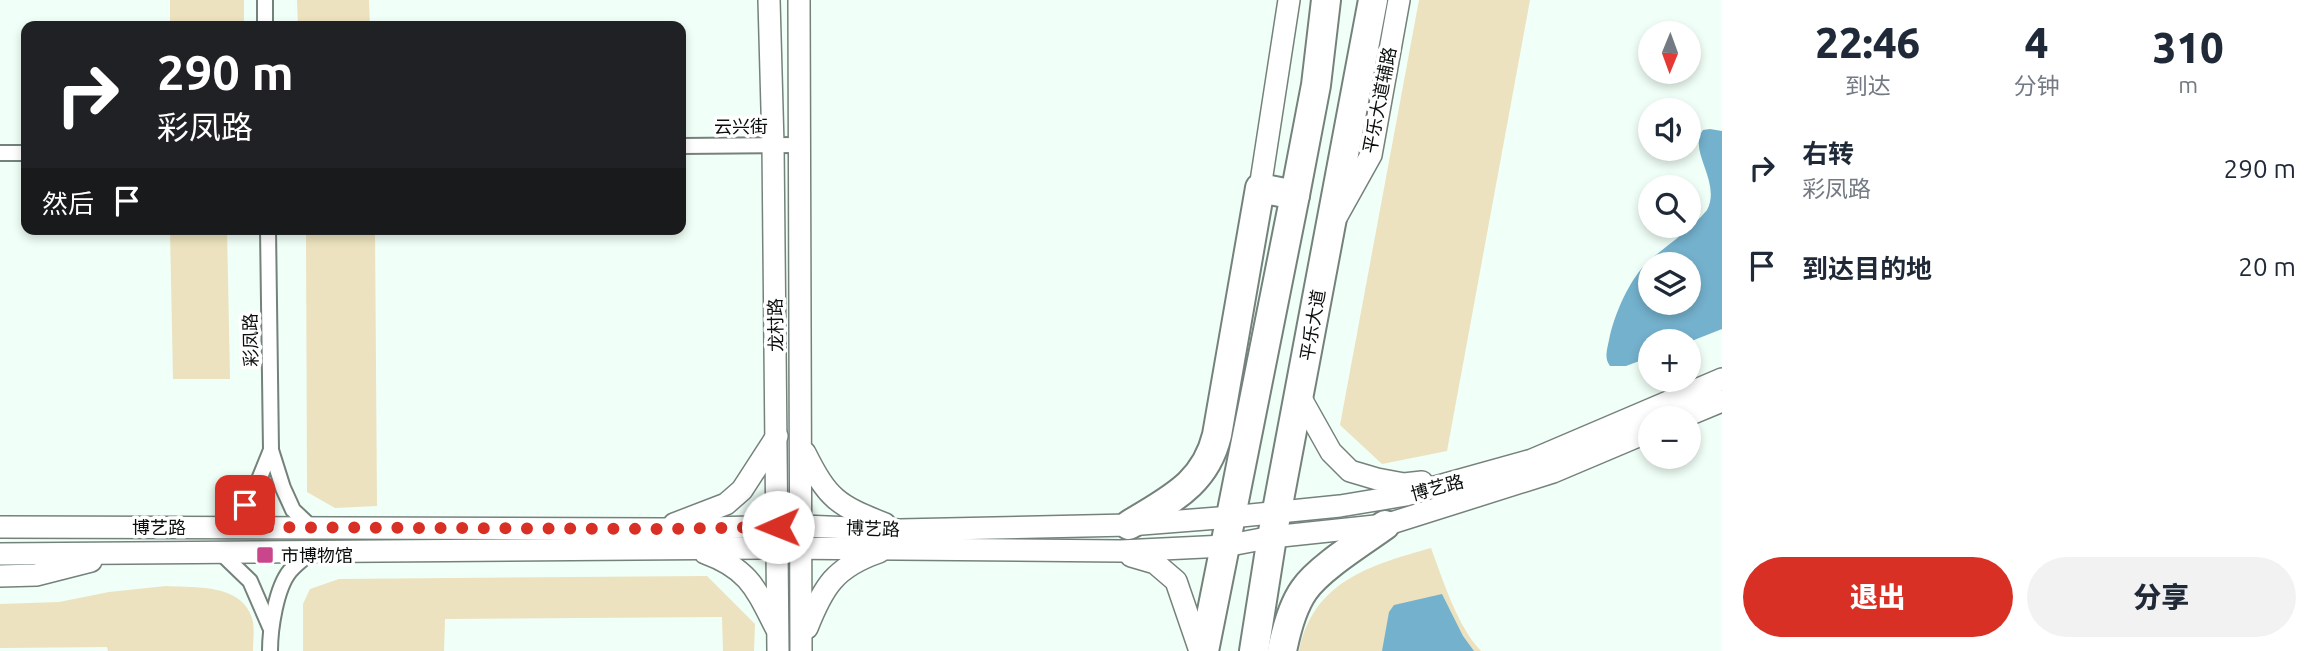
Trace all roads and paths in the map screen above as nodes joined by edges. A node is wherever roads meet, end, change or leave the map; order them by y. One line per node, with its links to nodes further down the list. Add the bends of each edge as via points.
1 (265, 0): 8 (street)
2 (769, 0): 9 (main road, 龙村路)
3 (799, 0): 10 (main road, 龙村路)
4 (1289, 0): 14 (main road)
5 (1326, 0): 15 (highway)
6 (1373, 0): 16 (highway, 平乐大道)
7 (1399, 0): 16 (main road, 平乐大道辅路, via 1371,155)
8 (265, 21)
9 (773, 145): 10 (street, 云兴街); 11 (street, 云兴街); 22 (main road, 龙村路)
10 (801, 145): 24 (main road, 龙村路)
11 (686, 146)
12 (0, 153): 13 (street)
13 (21, 153)
14 (1260, 188): 15 (highway); 28 (highway, via 1214,449 1205,469 1184,490)
15 (1295, 195): 27 (highway)
16 (1328, 233): 19 (highway, 平乐大道)
17 (268, 235): 25 (street, 彩凤路)
18 (1722, 379): 26 (main road, 博艺路, via 1532,460)
19 (1299, 395): 26 (main road, via 1331,452 1350,471 1404,484); 29 (highway, 平乐大道)
20 (1722, 401): 21 (main road)
21 (1701, 410)
22 (777, 436): 35 (main road, via 742,490 726,504); 36 (main road, 龙村路)
23 (1638, 436): 30 (main road, 博艺路, via 1553,472)
24 (802, 448): 31 (main road, 龙村路); 37 (main road, via 835,501)
25 (271, 450): 33 (street, 彩凤路, via 245,505); 34 (street, 彩凤路, via 293,510)
26 (1480, 475): 29 (main road, 博艺路)
27 (1231, 517): 28 (main road, 博艺路); 29 (main road, 博艺路); 38 (highway)
28 (1129, 525): 37 (main road, 博艺路)
29 (1275, 525): 30 (main road, 博艺路); 38 (main road, 博艺路); 52 (highway, 平乐大道)
30 (1385, 525): 53 (highway, via 1335,560 1304,589)
31 (803, 526): 36 (main road, 博艺路); 37 (main road, 博艺路); 40 (main road, 龙村路)
32 (0, 527): 33 (main road, 博艺路)
33 (217, 527): 34 (main road, 博艺路)
34 (311, 527): 35 (main road, 博艺路)
35 (663, 529): 36 (main road, 博艺路)
36 (777, 537): 39 (main road, 博艺路); 40 (main road, 博艺路); 48 (main road, 龙村路)
37 (895, 539): 40 (main road, 博艺路); 41 (main road, 博艺路); 49 (main road, via 842,570 827,585)
38 (1225, 546): 41 (main road, 博艺路); 51 (highway)
39 (693, 548): 42 (main road, 博艺路); 48 (main road, via 728,561 746,575)
40 (803, 548): 49 (main road, 龙村路)
41 (1112, 551): 51 (main road, via 1155,562 1176,581)
42 (311, 552): 44 (main road, 博艺路); 47 (street, via 290,570)
43 (121, 553): 44 (main road, 博艺路); 45 (main road, 博艺路); 46 (main road, via 36,575)
44 (221, 553): 47 (street, via 250,581)
45 (0, 554)
46 (0, 576)
47 (270, 627): 50 (street)
48 (778, 641)
49 (801, 647)
50 (270, 651)
51 (1202, 651)
52 (1254, 651)
53 (1282, 651)

